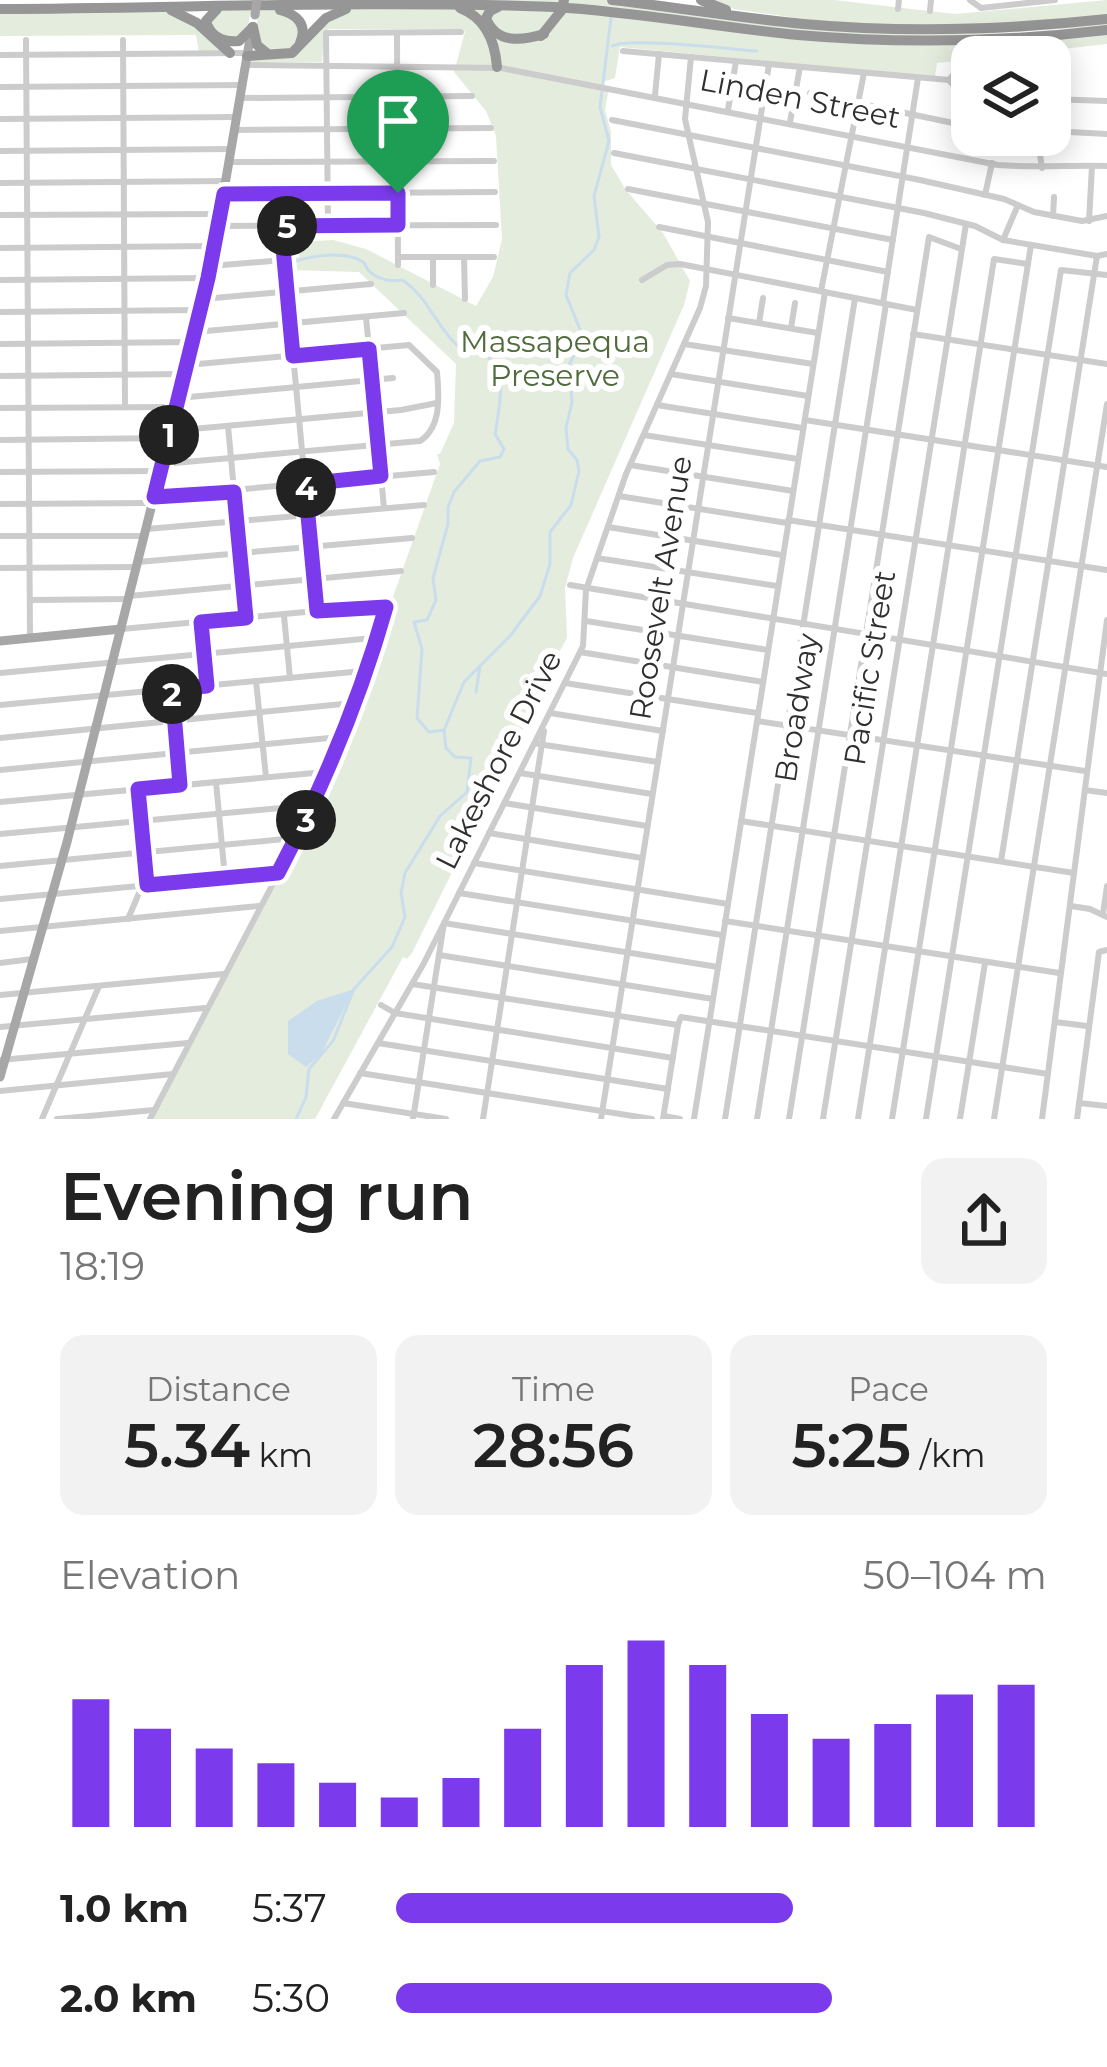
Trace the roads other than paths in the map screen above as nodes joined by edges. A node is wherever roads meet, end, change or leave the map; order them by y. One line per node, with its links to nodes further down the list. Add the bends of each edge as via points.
1 (612, 0): 15 (highway)
2 (700, 0): 15 (highway)
3 (931, 0): 13 (street)
4 (970, 0): 5 (street, via 981,8)
5 (1055, 0)
6 (372, 5): 7 (highway); 12 (highway); 31 (highway, via 330,15 288,55)
7 (411, 5): 10 (highway); 18 (highway, via 465,9)
8 (563, 6): 20 (highway)
9 (150, 7): 11 (highway); 12 (highway); 25 (highway, via 188,17)
10 (539, 7): 16 (highway, via 885,40); 20 (highway, via 494,8 486,20 508,39)
11 (0, 8)
12 (256, 11): 31 (main road)
13 (930, 11)
14 (1107, 19): 15 (highway, via 948,29)
15 (806, 24)
16 (1107, 30)
17 (460, 32): 19 (street)
18 (488, 32): 23 (highway); 37 (highway)
19 (397, 33): 33 (street); 35 (street, via 326,33)
20 (544, 34): 23 (highway)
21 (26, 40): 29 (street)
22 (123, 40): 26 (street)
23 (506, 42): 37 (highway, via 498,45)
24 (622, 51): 27 (street)
25 (230, 53): 26 (street, Linden Street); 31 (street, Linden Street)
26 (123, 54): 29 (street, Linden Street); 44 (street)
27 (659, 54): 30 (street); 48 (street)
28 (0, 55): 29 (street, Linden Street)
29 (26, 55): 46 (street)
30 (691, 57): 32 (street); 55 (street, Lakeshore Drive)
31 (247, 58): 35 (street, Linden Street); 43 (main road)
32 (736, 61): 34 (street); 57 (street)
33 (397, 64): 35 (street, Linden Street); 37 (street, Linden Street); 51 (street)
34 (769, 64): 36 (street); 59 (street, Roosevelt Avenue)
35 (326, 65): 50 (street)
36 (800, 67): 38 (street); 65 (street)
37 (499, 68): 48 (street, Linden Street)
38 (864, 73): 40 (street); 56 (street)
39 (951, 77): 41 (street)
40 (918, 78): 41 (street); 58 (street, Broadway)
41 (949, 80): 42 (street)
42 (951, 83)
43 (242, 85): 44 (street); 52 (main road)
44 (123, 86): 46 (street); 61 (street)
45 (0, 87): 46 (street)
46 (27, 87): 63 (street)
47 (810, 93): 56 (street)
48 (655, 95): 55 (street, Linden Street)
49 (472, 96): 51 (street)
50 (326, 97): 51 (street); 52 (street); 68 (street)
51 (397, 97): 69 (street)
52 (240, 98): 60 (main road)
53 (1071, 99): 54 (street)
54 (1107, 100)
55 (687, 102): 57 (street, Linden Street); 72 (street, Lakeshore Drive)
56 (858, 102): 58 (street); 73 (street)
57 (728, 110): 59 (street, Linden Street)
58 (913, 113): 66 (street); 75 (street, Broadway)
59 (760, 116): 65 (street, Linden Street); 76 (street, Roosevelt Avenue)
60 (237, 117): 61 (street); 70 (main road)
61 (123, 118): 63 (street); 78 (street)
62 (0, 119): 63 (street)
63 (27, 119): 80 (street)
64 (612, 120): 72 (street)
65 (790, 122): 73 (street, Linden Street)
66 (951, 122)
67 (490, 128): 69 (street)
68 (326, 129): 69 (street); 70 (street); 84 (street)
69 (397, 129): 85 (street)
70 (235, 130): 77 (main road)
71 (1071, 132): 74 (street)
72 (687, 134): 76 (street); 92 (street, Lakeshore Drive)
73 (852, 134): 75 (street, Linden Street); 88 (street)
74 (1107, 134)
75 (908, 145): 87 (street, Linden Street); 93 (street, Broadway)
76 (755, 148): 88 (street); 94 (street, Roosevelt Avenue)
77 (231, 149): 78 (street); 86 (main road)
78 (123, 150): 80 (street); 95 (street)
79 (0, 151): 80 (street)
80 (27, 151): 98 (street)
81 (614, 153): 92 (street)
82 (1040, 156): 91 (street)
83 (494, 160): 85 (street)
84 (327, 161): 85 (street); 86 (street); 103 (street)
85 (397, 161): 101 (street)
86 (229, 162): 96 (main road)
87 (992, 164): 91 (street, Linden Street); 104 (street)
88 (846, 165): 93 (street); 105 (street)
89 (1093, 166): 90 (street, Linden Street); 91 (street, Linden Street); 117 (street)
90 (1107, 166)
91 (1042, 168)
92 (695, 169): 94 (street); 107 (street, Lakeshore Drive)
93 (903, 176): 104 (street); 109 (street, Broadway)
94 (750, 179): 105 (street); 110 (street, Roosevelt Avenue)
95 (124, 182): 96 (street); 98 (street); 111 (street)
96 (226, 182): 102 (main road)
97 (0, 183): 98 (street)
98 (28, 183): 114 (street)
99 (628, 189): 107 (street)
100 (495, 192): 101 (street)
101 (398, 193): 103 (street); 119 (street)
102 (224, 194): 103 (street); 112 (main road)
103 (327, 194): 123 (street)
104 (986, 195): 108 (street)
105 (840, 197): 109 (street); 125 (street)
106 (1054, 197): 115 (street)
107 (703, 203): 110 (street); 126 (street, Lakeshore Drive)
108 (1018, 205): 115 (street); 128 (street)
109 (898, 208): 118 (street); 127 (street, Broadway)
110 (745, 211): 125 (street); 129 (street, Roosevelt Avenue)
111 (124, 214): 112 (street); 114 (street); 132 (street)
112 (220, 214): 121 (main road)
113 (0, 215): 114 (street)
114 (28, 215): 134 (street)
115 (1054, 216): 117 (street)
116 (1107, 216): 117 (street)
117 (1089, 221)
118 (965, 224): 128 (street); 135 (street, Pacific Street)
119 (398, 225): 120 (street); 123 (street); 139 (street, via 398,261)
120 (496, 225)
121 (218, 226): 122 (street); 131 (main road)
122 (281, 226): 123 (street); 141 (street)
123 (328, 226)
124 (659, 227): 126 (street)
125 (834, 228): 127 (street); 142 (street)
126 (708, 237): 129 (street); 144 (street, Lakeshore Drive)
127 (892, 240): 146 (street, Broadway)
128 (1003, 240): 130 (street)
129 (740, 243): 142 (street); 147 (street, Roosevelt Avenue)
130 (1031, 244): 138 (street); 143 (street)
131 (214, 246): 132 (street); 145 (main road)
132 (124, 247): 134 (street); 151 (street)
133 (0, 248): 134 (street)
134 (28, 248): 150 (street)
135 (962, 249): 164 (street, via 929,236); 177 (street, Pacific Street)
136 (1107, 254): 138 (street)
137 (494, 256): 140 (street)
138 (1097, 256): 148 (street)
139 (433, 257): 140 (street); 155 (street)
140 (464, 257): 160 (street)
141 (284, 260): 145 (street); 156 (street)
142 (827, 260): 146 (street); 157 (street)
143 (1028, 264): 182 (street, via 994,259); 185 (street)
144 (708, 269): 147 (street); 153 (street, via 670,264); 181 (street, Lakeshore Drive)
145 (210, 272): 151 (street); 163 (main road)
146 (888, 272): 162 (street, Broadway)
147 (735, 274): 157 (street); 170 (street, Roosevelt Avenue)
148 (1094, 275): 149 (street); 186 (street, via 1061,270); 188 (street)
149 (1107, 275)
150 (28, 279): 151 (street); 152 (street); 167 (street)
151 (124, 279): 165 (street)
152 (0, 280)
153 (642, 280)
154 (371, 284): 156 (street)
155 (433, 285)
156 (287, 292): 163 (street); 172 (street)
157 (823, 292): 159 (street); 174 (street)
158 (764, 298): 171 (street)
159 (855, 298): 162 (street); 212 (street)
160 (465, 299)
161 (795, 303): 173 (street)
162 (884, 304): 164 (street); 214 (street, Broadway)
163 (202, 305): 165 (street); 176 (main road)
164 (917, 310): 175 (street)
165 (125, 311): 167 (street); 178 (street)
166 (0, 312): 167 (street)
167 (28, 312): 180 (street)
168 (404, 313): 169 (street)
169 (366, 316): 172 (street); 183 (street)
170 (728, 318): 171 (street); 184 (street, Roosevelt Avenue)
171 (759, 323): 173 (street)
172 (290, 324): 176 (street); 187 (street)
173 (791, 328): 174 (street)
174 (818, 333): 189 (street)
175 (913, 334): 177 (street); 216 (street)
176 (194, 337): 178 (street); 191 (main road)
177 (946, 339): 182 (street); 221 (street, Pacific Street)
178 (125, 343): 180 (street); 193 (street)
179 (0, 344): 180 (street)
180 (29, 344): 195 (street)
181 (684, 344): 184 (street); 192 (street, Lakeshore Drive)
182 (980, 344): 185 (street); 224 (street)
183 (369, 349): 187 (street); 197 (street); 202 (street, via 411,346 437,372)
184 (723, 350): 189 (street); 198 (street, Roosevelt Avenue)
185 (1014, 350): 186 (street); 225 (street)
186 (1047, 355): 188 (street); 227 (street)
187 (293, 356): 191 (street); 199 (street)
188 (1080, 360): 190 (street); 230 (street)
189 (813, 364): 200 (street)
190 (1107, 364)
191 (186, 370): 193 (street); 201 (main road)
192 (671, 374): 198 (street); 204 (street, Lakeshore Drive)
193 (125, 375): 195 (street); 205 (street)
194 (0, 376): 195 (street)
195 (29, 376): 207 (street)
196 (393, 378): 197 (street)
197 (372, 380): 199 (street); 208 (street)
198 (718, 382): 200 (street); 209 (street, Roosevelt Avenue)
199 (296, 388): 201 (street); 210 (street)
200 (808, 396): 211 (street)
201 (177, 402): 205 (street); 217 (main road)
202 (437, 403): 208 (street); 222 (street, via 426,438)
203 (1107, 404): 232 (street)
204 (657, 405): 209 (street); 218 (street, Lakeshore Drive)
205 (125, 407): 207 (street)
206 (0, 408): 207 (street)
207 (29, 408): 220 (street)
208 (375, 412): 210 (street); 222 (street)
209 (713, 413): 211 (street); 223 (street, Roosevelt Avenue)
210 (299, 419): 213 (street); 226 (street)
211 (804, 424): 212 (street); 229 (street)
212 (835, 424): 214 (street); 253 (street)
213 (228, 426): 217 (street); 228 (street)
214 (866, 429): 216 (street); 255 (street, Broadway)
215 (631, 431): 218 (street)
216 (897, 434): 221 (street); 257 (street)
217 (170, 435): 220 (street); 234 (main road)
218 (643, 436): 223 (street); 231 (street, Lakeshore Drive)
219 (0, 440): 220 (street)
220 (29, 440): 236 (street)
221 (930, 440): 224 (street); 262 (street, Pacific Street)
222 (378, 445): 226 (street); 238 (street)
223 (708, 445): 229 (street); 239 (street, Roosevelt Avenue)
224 (964, 445): 225 (street); 263 (street)
225 (998, 450): 227 (street); 265 (street)
226 (302, 452): 228 (street); 240 (street)
227 (1031, 455): 230 (street); 268 (street)
228 (231, 458): 234 (street); 242 (street)
229 (798, 459): 241 (street)
230 (1064, 461): 232 (street); 270 (street)
231 (630, 465): 239 (street); 243 (street, Lakeshore Drive)
232 (1097, 466): 233 (street); 272 (street)
233 (1107, 467)
234 (161, 468): 236 (street); 244 (main road)
235 (0, 472): 236 (street)
236 (29, 472): 246 (street)
237 (434, 472): 238 (street)
238 (381, 476): 240 (street); 248 (street)
239 (703, 477): 241 (street); 249 (street, Roosevelt Avenue)
240 (305, 484): 242 (street); 250 (street)
241 (793, 491): 251 (street)
242 (234, 492): 244 (street); 252 (street)
243 (619, 496): 249 (street); 254 (street, Lakeshore Drive)
244 (153, 500): 246 (street); 256 (main road)
245 (0, 504): 246 (street)
246 (30, 504): 259 (street)
247 (424, 505): 248 (street)
248 (384, 508): 250 (street)
249 (698, 509): 251 (street); 261 (street, Roosevelt Avenue)
250 (308, 515): 252 (street); 264 (street)
251 (788, 521): 253 (street); 267 (street)
252 (237, 522): 256 (street); 266 (street)
253 (820, 525): 255 (street); 293 (street)
254 (608, 527): 261 (street); 269 (street, Lakeshore Drive)
255 (850, 530): 257 (street); 294 (street, Broadway)
256 (145, 532): 259 (street); 271 (main road)
257 (882, 534): 262 (street); 296 (street)
258 (0, 536): 259 (street)
259 (30, 536): 274 (street)
260 (412, 538): 264 (street)
261 (693, 540): 267 (street); 277 (street, Roosevelt Avenue)
262 (915, 540): 263 (street); 300 (street, Pacific Street)
263 (949, 545): 265 (street); 302 (street)
264 (311, 548): 266 (street); 278 (street)
265 (982, 550): 268 (street); 305 (street)
266 (240, 554): 271 (street); 279 (street)
267 (783, 555): 281 (street)
268 (1016, 556): 270 (street); 308 (street)
269 (597, 558): 277 (street); 282 (street, Lakeshore Drive)
270 (1048, 561): 272 (street); 309 (street)
271 (137, 565): 274 (street); 283 (main road)
272 (1081, 566): 275 (street); 311 (street)
273 (0, 568): 274 (street)
274 (30, 568): 284 (street)
275 (1107, 570)
276 (400, 571): 278 (street)
277 (688, 572): 281 (street); 285 (street, Roosevelt Avenue)
278 (314, 579): 279 (street); 286 (street)
279 (243, 586): 283 (street); 288 (street)
280 (570, 586): 282 (street)
281 (778, 586): 289 (street)
282 (586, 588): 285 (street); 291 (street, Lakeshore Drive)
283 (129, 598): 284 (street); 295 (main road)
284 (30, 600): 298 (street)
285 (683, 604): 289 (street); 297 (street, Roosevelt Avenue)
286 (317, 611): 287 (street); 299 (street, via 385,606)
287 (284, 614): 288 (street); 303 (street)
288 (246, 618): 292 (street)
289 (773, 618): 293 (street); 304 (street)
290 (1107, 620): 315 (street)
291 (586, 621): 297 (street); 306 (street, Lakeshore Drive)
292 (201, 622): 295 (street); 307 (street)
293 (804, 623): 294 (street); 330 (street)
294 (834, 628): 296 (street); 332 (street, Broadway)
295 (121, 629): 298 (main road); 310 (main road)
296 (866, 633): 300 (street); 334 (street)
297 (678, 635): 304 (street); 312 (street, Roosevelt Avenue)
298 (30, 638): 301 (main road)
299 (375, 638): 303 (street); 313 (street)
300 (899, 639): 302 (street); 337 (street, Pacific Street)
301 (0, 641)
302 (933, 644): 305 (street); 340 (street)
303 (287, 646): 307 (street); 316 (street)
304 (768, 650): 319 (street)
305 (967, 650): 308 (street); 341 (street)
306 (580, 652): 312 (street); 318 (street, Lakeshore Drive)
307 (204, 654): 310 (street); 320 (street)
308 (1000, 655): 309 (street); 343 (street)
309 (1033, 661): 311 (street); 344 (street)
310 (113, 662): 314 (street); 322 (main road)
311 (1066, 666): 315 (street); 347 (street)
312 (673, 667): 319 (street); 323 (street, Roosevelt Avenue)
313 (363, 671): 316 (street); 324 (street)
314 (0, 673)
315 (1104, 673): 350 (street)
316 (290, 678): 317 (street)
317 (256, 682): 320 (street); 326 (street)
318 (565, 682): 323 (street); 327 (street, Lakeshore Drive)
319 (763, 682): 328 (street)
320 (207, 686): 321 (street)
321 (172, 689): 322 (street); 329 (street)
322 (104, 694): 325 (street); 331 (main road)
323 (668, 699): 328 (street); 333 (street, Roosevelt Avenue)
324 (352, 704): 326 (street); 335 (street)
325 (0, 705)
326 (260, 712): 329 (street); 339 (street)
327 (548, 717): 333 (street); 338 (street, Lakeshore Drive)
328 (757, 717): 330 (street); 366 (street)
329 (174, 721): 331 (street); 342 (street)
330 (788, 725): 332 (street); 368 (street)
331 (96, 728): 336 (street); 345 (main road)
332 (818, 730): 334 (street); 371 (street, Broadway)
333 (662, 731): 346 (street, Roosevelt Avenue)
334 (850, 735): 337 (street); 374 (street)
335 (340, 737): 339 (street); 349 (street)
336 (0, 738)
337 (883, 740): 340 (street); 377 (street, Pacific Street)
338 (538, 743): 346 (street); 351 (street, Lakeshore Drive); 352 (street, Lakeshore Drive)
339 (262, 745): 342 (street); 353 (street)
340 (917, 746): 341 (street); 379 (street)
341 (951, 751): 343 (street); 380 (street)
342 (177, 753): 345 (street); 355 (street)
343 (984, 756): 344 (street); 382 (street)
344 (1017, 761): 347 (street); 385 (street)
345 (87, 762): 348 (street); 360 (main road)
346 (658, 763): 359 (street, Roosevelt Avenue)
347 (1050, 766): 350 (street); 388 (street)
348 (0, 770)
349 (327, 772): 353 (street); 363 (street)
350 (1087, 772): 357 (street)
351 (520, 773): 352 (street); 362 (street, Lakeshore Drive)
352 (537, 776): 359 (street); 364 (street, Lakeshore Drive)
353 (266, 777): 354 (street)
354 (215, 782): 355 (street); 365 (street)
355 (180, 785): 356 (street)
356 (138, 789): 360 (street); 367 (street)
357 (1084, 790): 358 (street); 390 (street)
358 (1107, 793)
359 (652, 794): 369 (street, Roosevelt Avenue)
360 (79, 795): 361 (street); 370 (main road)
361 (0, 802)
362 (504, 803): 364 (street); 372 (street, Lakeshore Drive)
363 (314, 805): 365 (street); 375 (street)
364 (532, 808): 369 (street); 376 (street, Lakeshore Drive)
365 (219, 814): 367 (street); 378 (street)
366 (741, 820): 368 (street); 400 (street)
367 (141, 821): 370 (street); 381 (street)
368 (772, 825): 371 (street); 408 (street)
369 (647, 826): 383 (street, Roosevelt Avenue)
370 (71, 827): 373 (street); 384 (main road)
371 (802, 830): 374 (street); 410 (street, Broadway)
372 (489, 833): 376 (street); 386 (street, Lakeshore Drive)
373 (0, 834)
374 (834, 835): 377 (street); 414 (street)
375 (297, 838): 378 (street); 391 (street)
376 (527, 839): 383 (street); 389 (street, Lakeshore Drive)
377 (867, 840): 379 (street); 415 (street, Pacific Street)
378 (221, 845): 381 (street); 392 (street)
379 (901, 846): 380 (street); 416 (street)
380 (935, 851): 382 (street); 418 (street)
381 (144, 853): 384 (street); 393 (street)
382 (968, 856): 385 (street); 421 (street)
383 (642, 858): 395 (street, Roosevelt Avenue)
384 (62, 860): 387 (street); 397 (main road)
385 (1001, 861): 388 (street)
386 (474, 863): 389 (street); 396 (street, Lakeshore Drive)
387 (0, 866)
388 (1034, 866): 390 (street); 427 (street)
389 (522, 871): 395 (street); 399 (street, Lakeshore Drive)
390 (1074, 872): 402 (street)
391 (278, 873): 392 (street); 401 (street)
392 (225, 878): 393 (street)
393 (144, 885): 397 (street); 404 (street)
394 (1107, 886): 403 (street)
395 (638, 889): 400 (street); 405 (street, Roosevelt Avenue)
396 (459, 893): 399 (street); 407 (street, Lakeshore Drive)
397 (53, 894): 398 (street); 409 (main road)
398 (0, 899)
399 (517, 903): 405 (street); 412 (street, Lakeshore Drive)
400 (728, 904): 406 (street)
401 (261, 906): 404 (street); 429 (street)
402 (1070, 906): 403 (street); 428 (street)
403 (1105, 916)
404 (128, 919): 409 (street)
405 (632, 921): 413 (street); 419 (street, Roosevelt Avenue)
406 (725, 921): 408 (street); 413 (street)
407 (444, 923): 412 (street); 420 (street); 430 (street, Lakeshore Drive)
408 (756, 926): 410 (street); 448 (street)
409 (43, 927): 411 (street); 422 (main road)
410 (786, 930): 414 (street); 452 (street, Broadway)
411 (0, 931)
412 (512, 934): 419 (street); 425 (street, Lakeshore Drive)
413 (723, 935): 426 (street)
414 (818, 935): 415 (street); 453 (street)
415 (851, 940): 416 (street); 454 (street, Pacific Street)
416 (885, 946): 418 (street); 457 (street)
417 (1104, 950): 449 (street)
418 (919, 951): 421 (street); 460 (street)
419 (627, 952): 426 (street); 431 (street, Roosevelt Avenue)
420 (439, 955): 425 (street); 433 (street)
421 (952, 956): 423 (street); 462 (street)
422 (33, 959): 424 (street); 434 (main road)
423 (985, 962): 427 (street); 466 (street)
424 (0, 963)
425 (507, 966): 431 (street); 436 (street, Lakeshore Drive)
426 (718, 967): 437 (street)
427 (1018, 967): 428 (street); 467 (street)
428 (1061, 973): 445 (street)
429 (226, 974): 432 (street); 439 (street)
430 (412, 984): 433 (street); 440 (street, Lakeshore Drive)
431 (622, 984): 437 (street); 441 (street, Roosevelt Avenue)
432 (99, 986): 434 (street); 442 (street)
433 (434, 987): 436 (street); 443 (street)
434 (24, 993): 435 (street); 447 (main road)
435 (0, 995)
436 (502, 998): 441 (street); 451 (street, Lakeshore Drive)
437 (713, 999): 444 (street)
438 (381, 1005): 440 (street)
439 (208, 1008): 442 (street); 455 (street)
440 (395, 1013): 443 (street); 456 (street, Lakeshore Drive)
441 (617, 1016): 446 (street); 458 (street, Roosevelt Avenue)
442 (84, 1019): 447 (street); 461 (street)
443 (429, 1019): 451 (street); 459 (street)
444 (709, 1021): 446 (street, via 681,1017); 448 (street); 493 (street)
445 (1055, 1022): 449 (street); 470 (street)
446 (678, 1025): 463 (street)
447 (15, 1026): 450 (street); 464 (main road)
448 (740, 1026): 452 (street); 494 (street)
449 (1089, 1026): 479 (street)
450 (0, 1027)
451 (497, 1030): 458 (street); 465 (street, Lakeshore Drive)
452 (771, 1030): 453 (street); 495 (street, Broadway)
453 (802, 1035): 454 (street); 496 (street)
454 (836, 1041): 457 (street); 497 (street, Pacific Street)
455 (190, 1042): 461 (street); 469 (street)
456 (378, 1043): 459 (street); 468 (street, Lakeshore Drive)
457 (869, 1046): 460 (street); 498 (street)
458 (612, 1048): 463 (street); 472 (street, Roosevelt Avenue)
459 (424, 1051): 465 (street); 473 (street)
460 (903, 1052): 462 (street); 499 (street)
461 (70, 1054): 464 (street); 474 (street)
462 (936, 1057): 466 (street); 500 (street)
463 (673, 1058): 475 (street)
464 (3, 1060): 471 (main road)
465 (492, 1061): 472 (street); 477 (street, Lakeshore Drive)
466 (969, 1062): 467 (street); 501 (street)
467 (1002, 1067): 470 (street); 502 (street)
468 (360, 1073): 473 (street); 478 (street, Lakeshore Drive)
469 (173, 1074): 474 (street); 481 (street)
470 (1048, 1074): 503 (street)
471 (0, 1077)
472 (607, 1079): 475 (street); 482 (street, Roosevelt Avenue)
473 (418, 1082): 477 (street); 483 (street)
474 (56, 1086): 476 (street); 485 (street)
475 (668, 1089): 484 (street)
476 (0, 1091)
477 (487, 1093): 482 (street); 490 (street, Lakeshore Drive)
478 (343, 1103): 483 (street); 488 (street, Lakeshore Drive)
479 (1079, 1103): 480 (street); 504 (street)
480 (1107, 1106)
481 (154, 1110): 486 (street); 487 (street)
482 (602, 1115): 491 (street)
483 (413, 1116): 489 (street)
484 (663, 1118): 492 (street)
485 (41, 1119)
486 (57, 1119)
487 (150, 1119)
488 (334, 1119)
489 (446, 1119)
490 (483, 1119)
491 (652, 1119)
492 (680, 1119)
493 (694, 1119)
494 (725, 1119)
495 (757, 1119)
496 (789, 1119)
497 (823, 1119)
498 (858, 1119)
499 (892, 1119)
500 (926, 1119)
501 (960, 1119)
502 (994, 1119)
503 (1042, 1119)
504 (1077, 1119)

